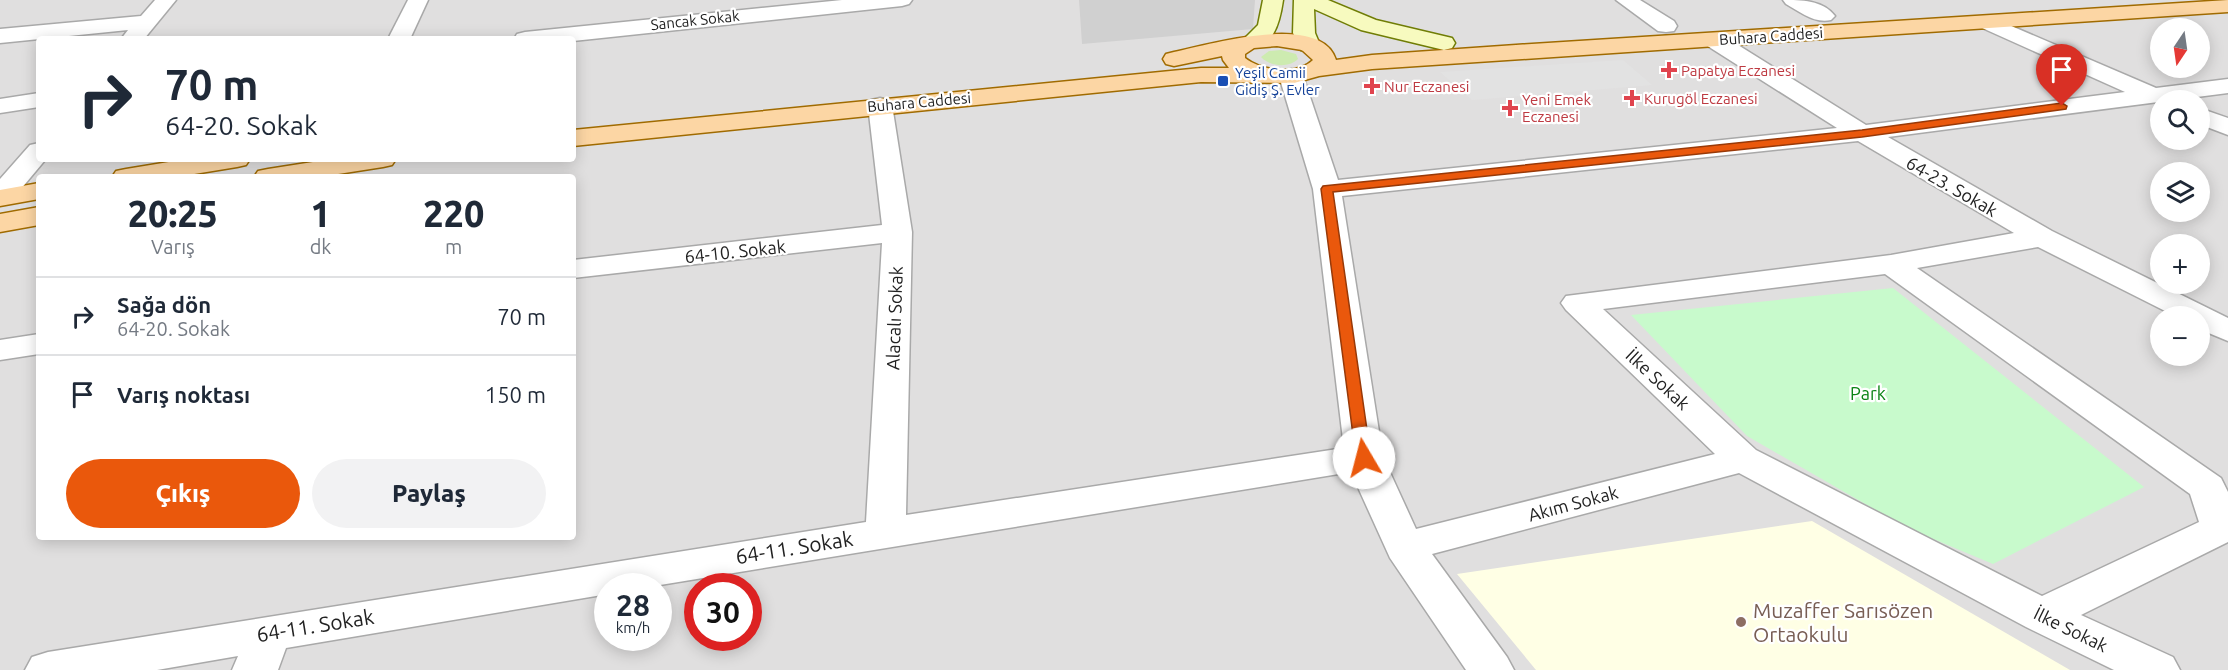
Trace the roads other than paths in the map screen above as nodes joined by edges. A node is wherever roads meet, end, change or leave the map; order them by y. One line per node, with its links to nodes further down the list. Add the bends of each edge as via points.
1 (166, 0): 17 (street)
2 (418, 0): 19 (street)
3 (676, 0): 15 (street)
4 (902, 0): 11 (street, Sancak Sokak)
5 (1273, 0): 22 (street, via 1268,27)
6 (1304, 0): 24 (street, via 1304,33)
7 (1310, 0): 23 (street, via 1369,25)
8 (1626, 0): 16 (street)
9 (1793, 0): 13 (street)
10 (2056, 0): 13 (main road, Buhara Caddesi)
11 (874, 1): 15 (street, Sancak Sokak)
12 (2228, 6): 14 (main road, Buhara Caddesi)
13 (1824, 16): 16 (main road, Buhara Caddesi)
14 (1988, 22): 21 (main road, Buhara Caddesi); 28 (street)
15 (664, 23): 20 (street, Sancak Sokak)
16 (1666, 26): 23 (main road, Buhara Caddesi)
17 (138, 31): 18 (street)
18 (0, 36)
19 (400, 36)
20 (551, 36)
21 (1714, 40): 25 (main road, Buhara Caddesi, via 1372,62); 36 (street, 64-23. Sokak)
22 (1247, 43): 24 (main road, Buhara Caddesi, via 1277,39); 25 (main road, via 1232,56 1237,63 1248,70); 33 (main road, Buhara Caddesi, via 1142,64)
23 (1444, 43): 24 (main road, Buhara Caddesi)
24 (1310, 46): 25 (main road, via 1324,57 1323,65)
25 (1290, 73): 31 (main road, Buhara Caddesi, via 1201,75); 43 (street)
26 (2228, 86): 27 (street)
27 (2203, 90)
28 (2150, 93)
29 (2150, 98): 36 (street)
30 (36, 100): 32 (street)
31 (880, 105): 37 (main road, Buhara Caddesi); 48 (street, Alacalı Sokak)
32 (0, 106)
33 (576, 118)
34 (2210, 120): 35 (street)
35 (2228, 127)
36 (1862, 133): 43 (street); 49 (street, 64-23. Sokak)
37 (576, 138)
38 (36, 155): 45 (street)
39 (218, 162): 41 (main road)
40 (364, 162): 42 (main road)
41 (144, 174)
42 (287, 174)
43 (1327, 189): 55 (street)
44 (36, 191): 45 (main road)
45 (0, 197)
46 (36, 217): 47 (main road)
47 (0, 223)
48 (897, 232): 51 (street, 64-10. Sokak); 57 (street, Alacalı Sokak)
49 (2042, 237): 50 (street, İlke Sokak); 52 (street, 64-23. Sokak)
50 (1891, 264): 56 (street, İlke Sokak, via 1577,303); 59 (street, via 2207,487 2221,528)
51 (576, 269)
52 (2228, 331)
53 (36, 344): 54 (street)
54 (0, 350)
55 (1364, 458): 57 (street, 64-11. Sokak); 58 (street)
56 (1743, 459): 58 (street, Akım Sokak); 59 (street, İlke Sokak)
57 (886, 533): 60 (street, 64-11. Sokak)
58 (1404, 546): 62 (street)
59 (2041, 615): 63 (street, İlke Sokak)
60 (262, 651): 61 (street, 64-11. Sokak)
61 (48, 670)
62 (1491, 670)
63 (2157, 670)

